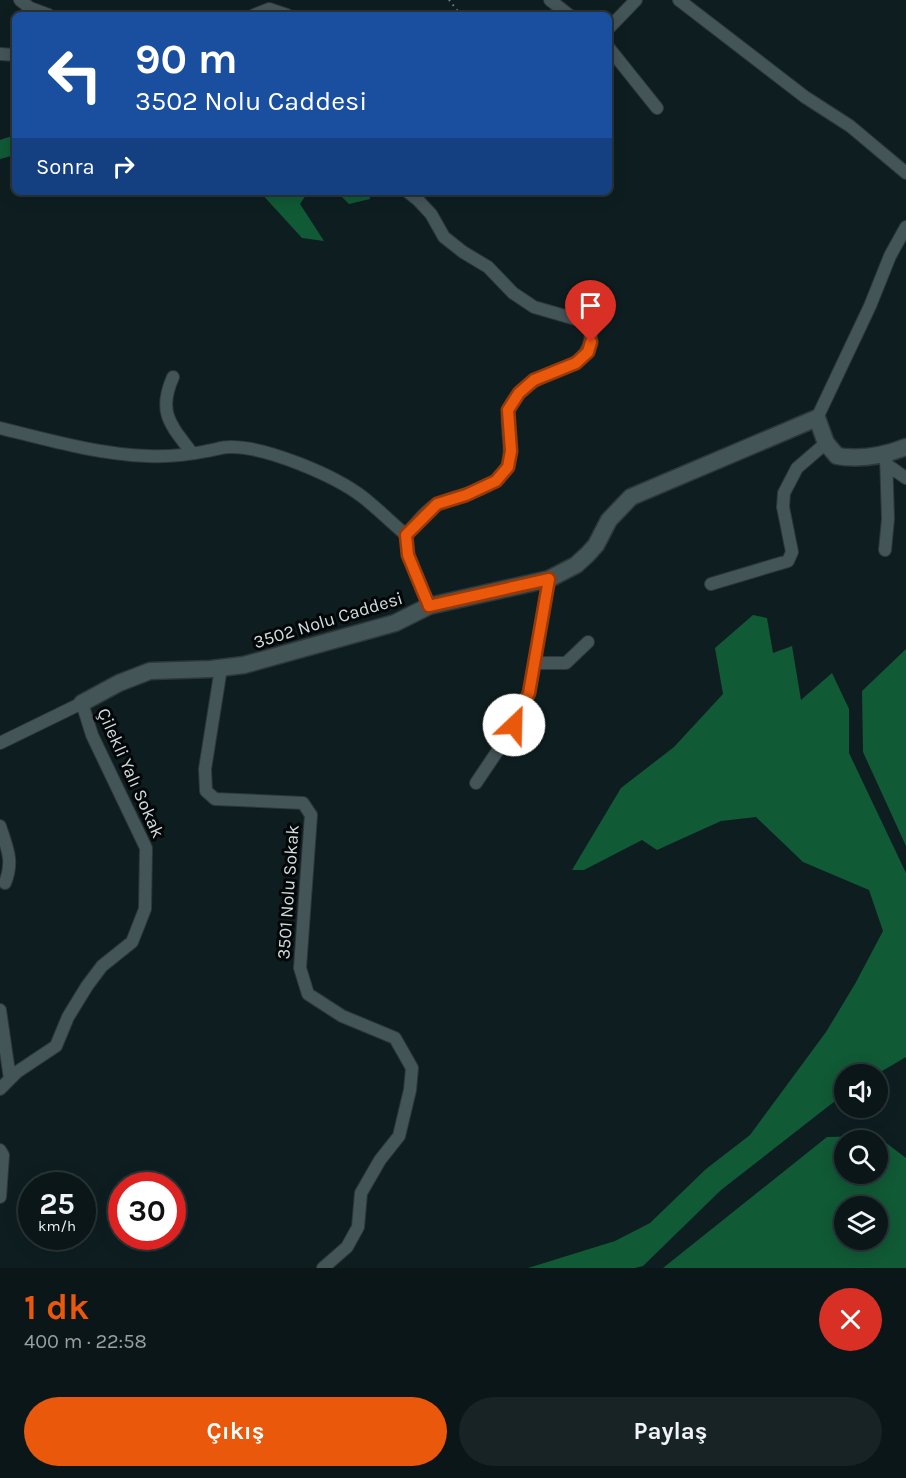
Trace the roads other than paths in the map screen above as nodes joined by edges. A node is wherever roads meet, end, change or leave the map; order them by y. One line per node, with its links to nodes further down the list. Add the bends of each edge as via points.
1 (20, 0): 5 (street)
2 (550, 0): 8 (street)
3 (636, 0): 9 (street)
4 (679, 0): 12 (street, via 805,97 850,126)
5 (41, 12)
6 (262, 12): 7 (street)
7 (278, 12)
8 (565, 12)
9 (612, 25)
10 (612, 52): 11 (street)
11 (657, 108)
12 (906, 173)
13 (412, 195): 23 (street, via 444,237 488,267 513,293 534,307 579,320 591,331 591,342 588,352 576,363 534,380 519,393 508,410 508,467 496,481 437,504)
14 (906, 227): 16 (street)
15 (173, 377): 20 (street, via 165,409 173,428)
16 (817, 418): 18 (street); 25 (street, 3502 Nolu Caddesi, via 631,497 609,520 588,554)
17 (0, 428): 20 (street, via 120,455)
18 (826, 443): 21 (street, via 837,456); 26 (street, via 797,468 784,493 792,552 788,561)
19 (906, 447): 21 (street)
20 (192, 453): 23 (street, via 228,447 271,454 325,475 363,497)
21 (886, 460): 22 (street); 24 (street)
22 (906, 478)
23 (406, 535): 27 (street, via 408,555)
24 (885, 550)
25 (549, 579): 27 (street, 3502 Nolu Caddesi); 29 (street)
26 (711, 584)
27 (429, 606): 30 (street, 3502 Nolu Caddesi, via 384,626)
28 (588, 642): 29 (street, via 566,663)
29 (534, 663): 33 (street, via 529,693 514,725)
30 (221, 668): 31 (street, 3502 Nolu Caddesi, via 150,671); 41 (street, 3501 Nolu Sokak, via 206,791 215,800 303,803 311,815 300,968 308,994 342,1016 395,1038 412,1068 411,1090 399,1136 361,1193 358,1227 347,1247)
31 (81, 703): 32 (street); 37 (street, Çilekli Yalı Sokak, via 92,735 146,848 145,909 132,942 102,966 87,986 56,1046)
32 (0, 743)
33 (476, 783)
34 (0, 826): 35 (street, via 10,858)
35 (5, 883)
36 (0, 1010): 37 (street)
37 (10, 1079): 38 (street, Çilekli Yalı Sokak)
38 (0, 1089)
39 (0, 1150): 40 (street)
40 (0, 1197)
41 (323, 1268)

